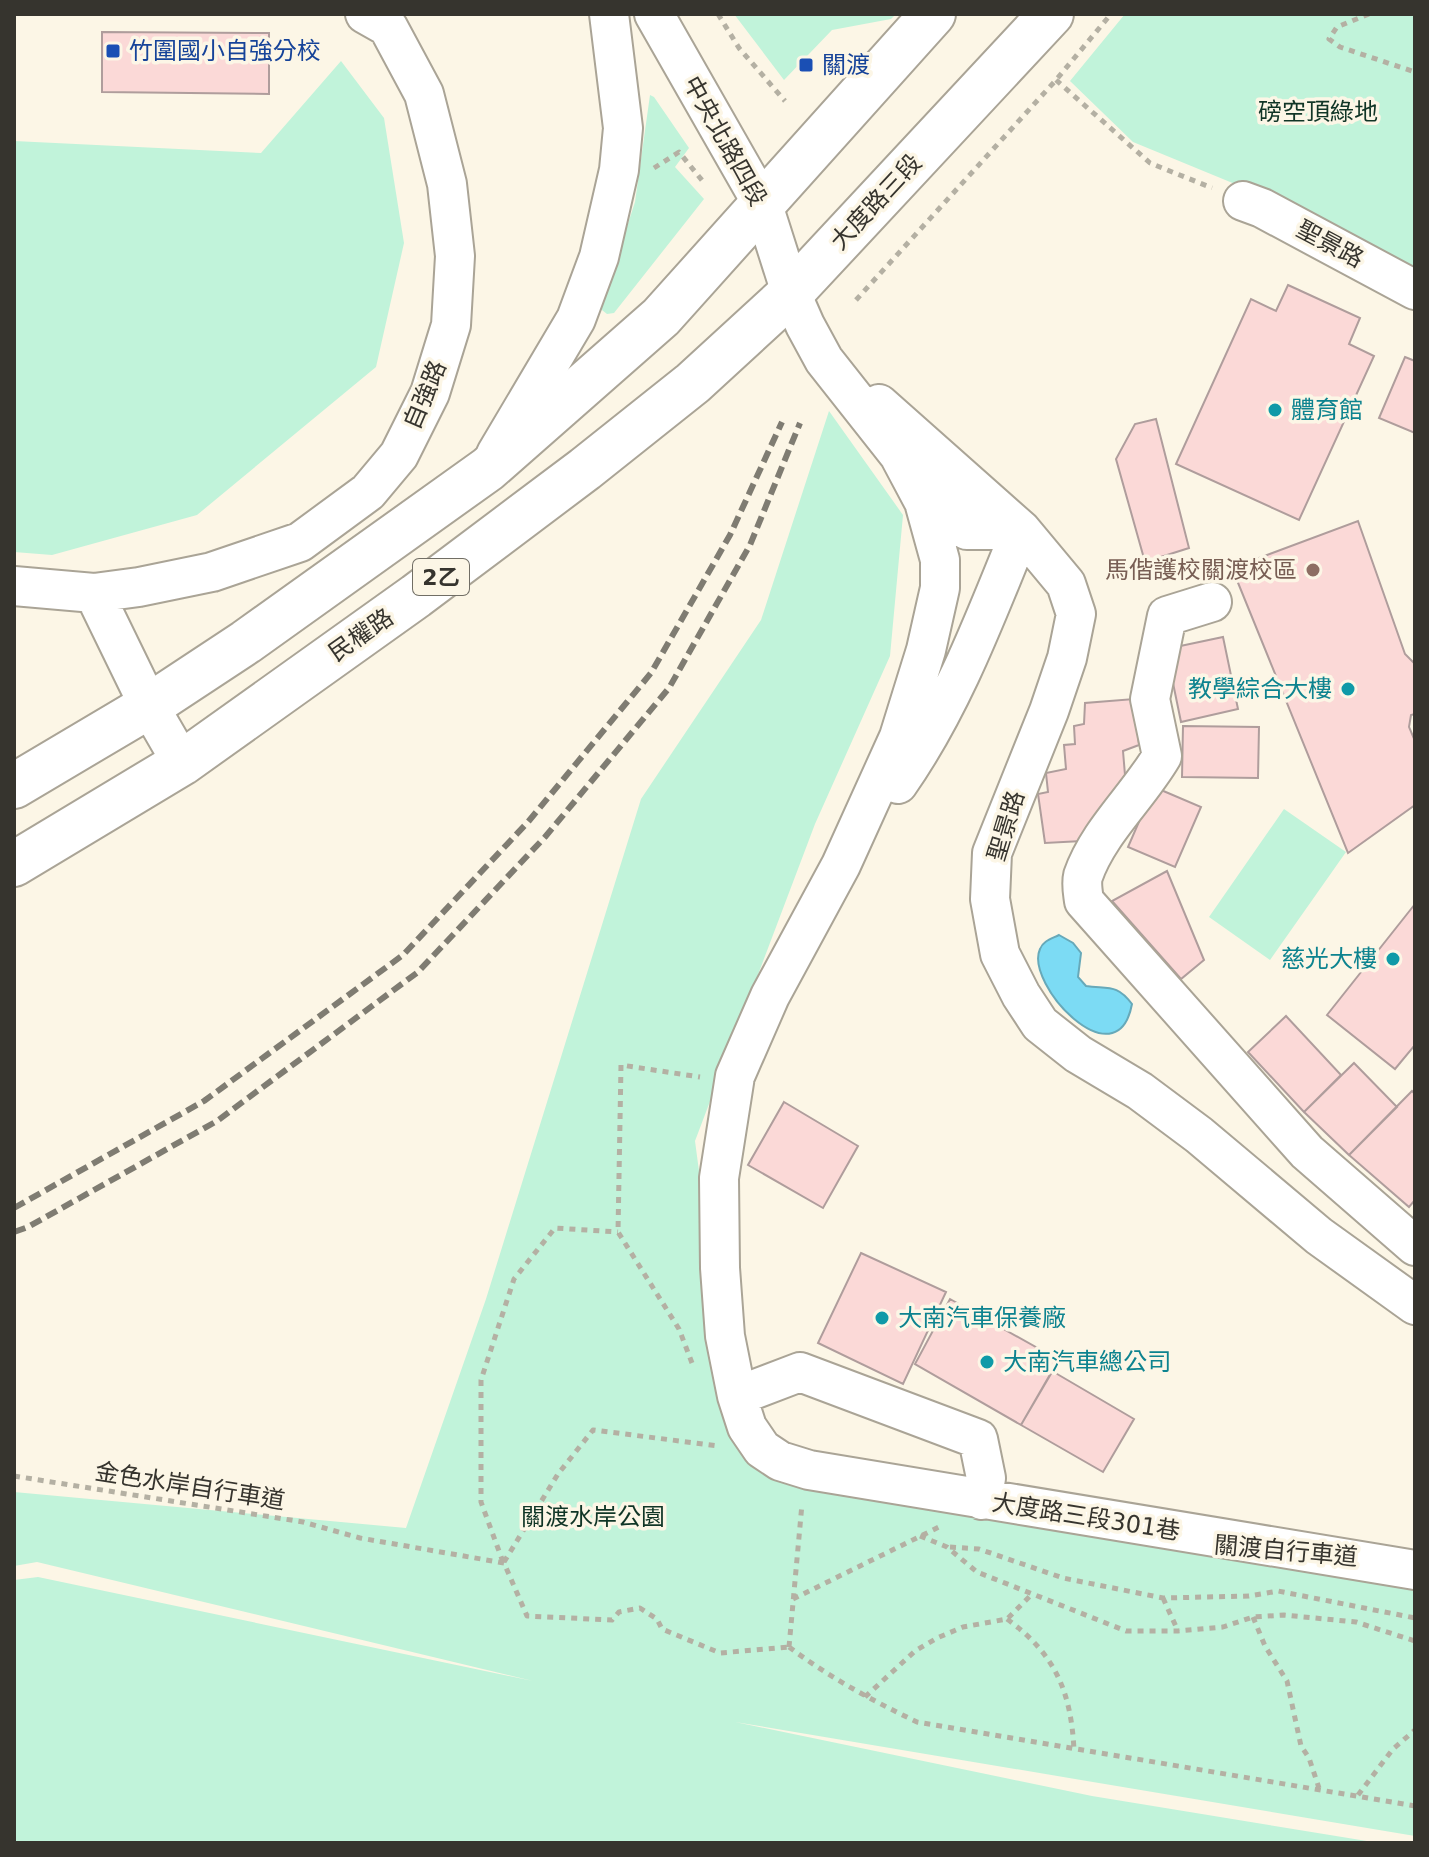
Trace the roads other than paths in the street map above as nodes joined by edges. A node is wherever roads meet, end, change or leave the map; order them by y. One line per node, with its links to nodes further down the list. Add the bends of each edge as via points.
1 (365, 14): 16 (street, 自強路, via 388,27 424,94 447,184 455,256 451,325 430,393 399,455 368,492 300,542 212,572)
2 (609, 14): 13 (street, via 623,128 599,257 576,319)
3 (654, 14): 7 (street, 中央北路四段)
4 (933, 14): 7 (main road, 2乙)
5 (1051, 14): 9 (main road, 大度路三段 / 2乙)
6 (1243, 201): 8 (street, 聖景路)
7 (763, 205): 9 (street, 中央北路四段); 13 (main road, 2乙, via 661,317)
8 (1415, 290)
9 (791, 293): 10 (street, 中央北路四段); 11 (main road, 大度路三段 / 2乙)
10 (824, 360): 12 (street); 14 (street, 聖景路)
11 (693, 383): 19 (main road, 民權路 / 2乙, via 416,596)
12 (899, 455): 14 (street, via 967,530); 22 (street, via 924,502 940,560 940,588 899,737)
13 (488, 469): 18 (main road, 2乙)
14 (1021, 530): 22 (street, via 975,642 920,753); 24 (street, 聖景路, via 1066,584 1076,614 1049,711 992,853 990,899 1000,954 1040,1024 1199,1135 1319,1236)
15 (14, 586): 16 (street, 自強路)
16 (94, 593): 18 (street)
17 (1212, 602): 23 (street, via 1167,616 1150,699 1162,756 1098,845 1082,879 1084,901 1307,1152)
18 (149, 706): 19 (street); 20 (main road, 2乙)
19 (182, 763): 21 (main road, 民權路 / 2乙)
20 (14, 786)
21 (14, 864)
22 (841, 865): 25 (street, via 770,996 734,1082 719,1178 725,1336)
23 (1415, 1246)
24 (1415, 1305)
25 (737, 1396): 26 (street, 大度路三段301巷, via 747,1427 762,1449 780,1461); 26 (street, via 800,1372 978,1439 986,1478)
26 (982, 1500): 27 (street, 大度路三段301巷)
27 (1415, 1570)

